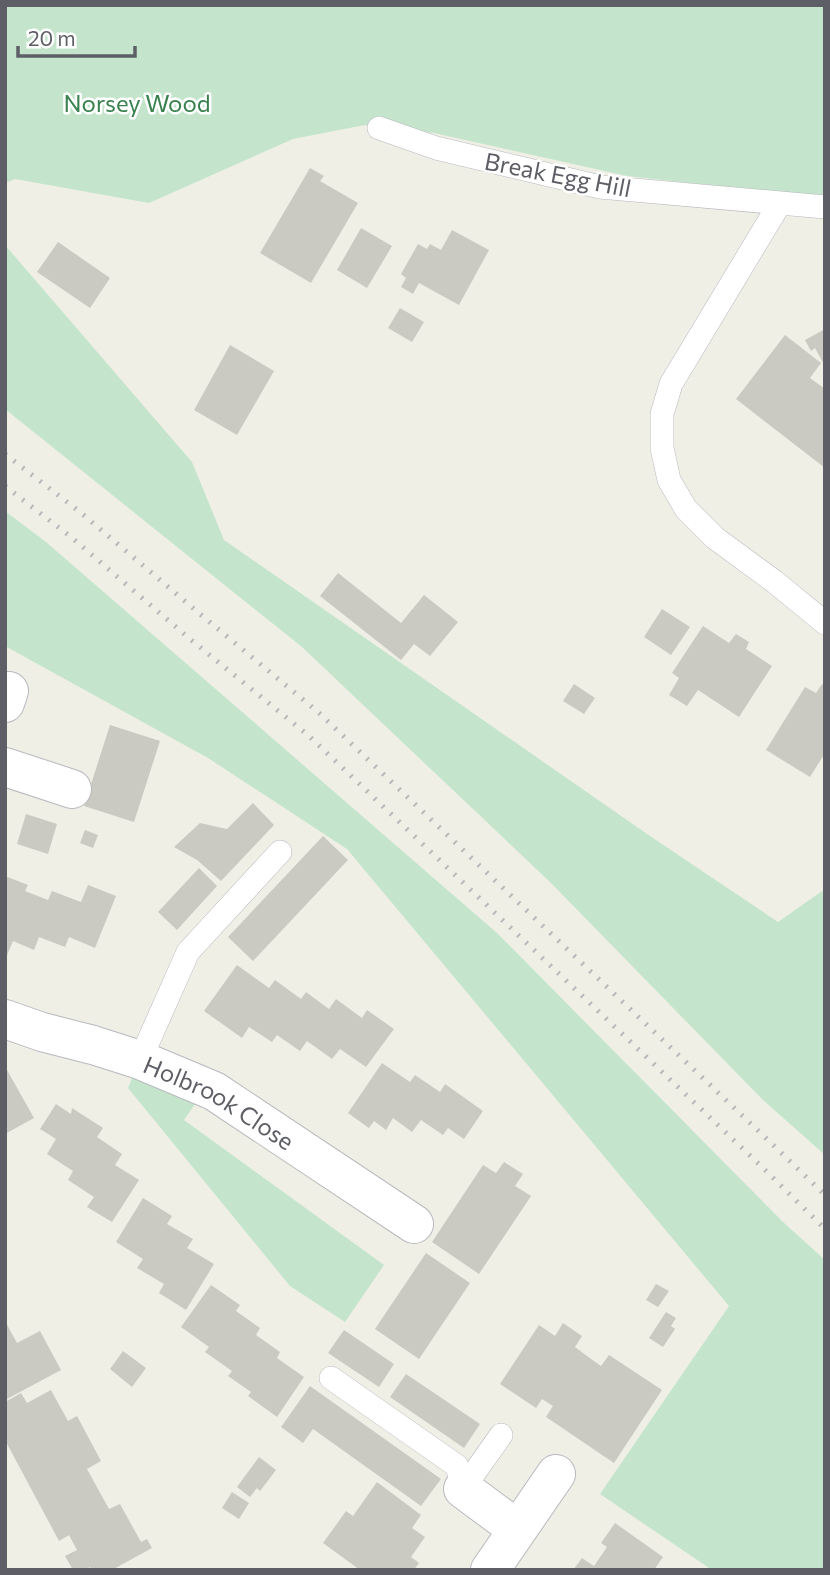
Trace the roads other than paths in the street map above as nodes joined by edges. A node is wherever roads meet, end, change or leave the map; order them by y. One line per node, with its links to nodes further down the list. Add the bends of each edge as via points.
1 (379, 128): 2 (lane, Break Egg Hill, via 436,148 600,187)
2 (780, 203): 3 (lane, Break Egg Hill); 4 (lane, via 671,384 662,414 662,448 669,480 686,509 715,538)
3 (825, 207)
4 (825, 624)
5 (5, 767): 6 (street)
6 (72, 789)
7 (280, 852): 9 (lane, via 188,952)
8 (5, 1019): 9 (street, Holbrook Close)
9 (140, 1060): 10 (street, Holbrook Close, via 214,1091)
10 (414, 1224)
11 (331, 1378): 14 (lane, via 457,1466)
12 (501, 1435): 14 (lane)
13 (556, 1474): 15 (street)
14 (463, 1489): 15 (street)
15 (517, 1529): 16 (street)
16 (490, 1570)

